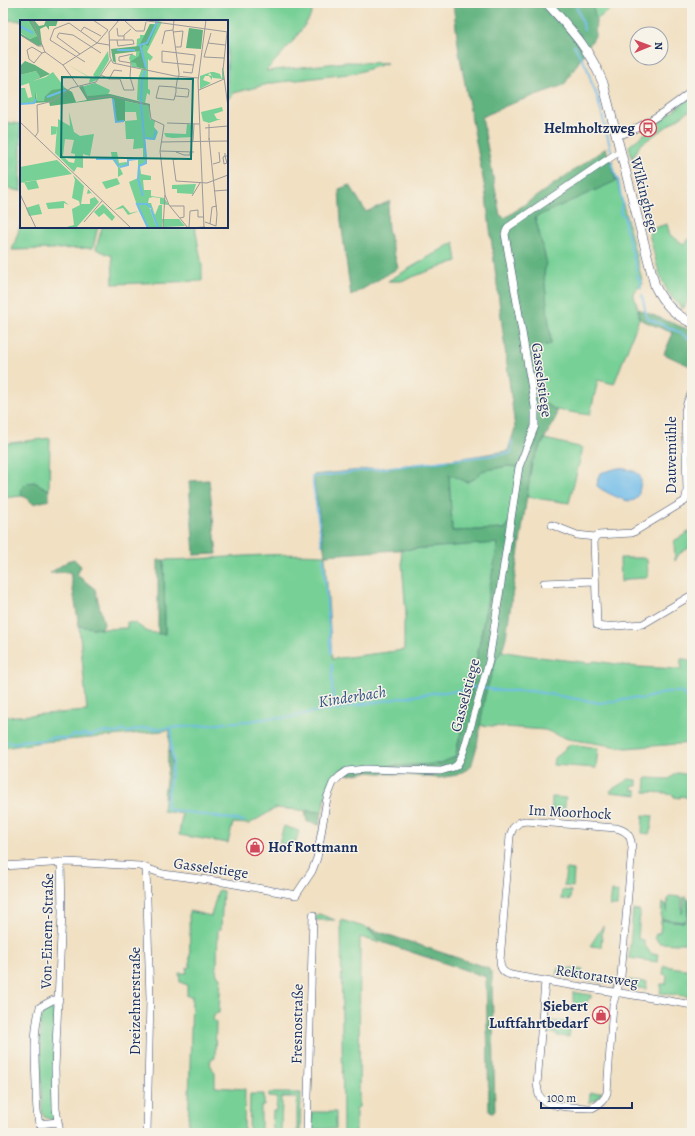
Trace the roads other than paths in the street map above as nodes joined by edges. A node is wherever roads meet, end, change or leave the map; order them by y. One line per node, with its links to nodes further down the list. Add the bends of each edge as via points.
1 (547, 3): 3 (street, Wilkinghege, via 574,33 593,61 603,83)
2 (692, 91): 3 (street, via 643,124)
3 (616, 136): 4 (street, Wilkinghege)
4 (620, 151): 5 (street, Wilkinghege, via 654,286 670,308); 15 (street, Gasselstiege, via 508,227 505,234 535,407 535,426 519,467 489,661 464,750 457,765 441,771 365,769 347,771 340,776 333,783 327,798 317,858 296,895 163,874)
5 (692, 323)
6 (692, 392): 7 (street, Dauvemühle)
7 (689, 408): 9 (street, Dauvemühle, via 684,416 687,492 685,501 632,533)
8 (552, 525): 9 (street, Dauvemühle, via 577,535)
9 (595, 537): 10 (street)
10 (595, 581): 11 (street); 12 (street, via 596,621 599,626 643,624)
11 (544, 583)
12 (692, 595)
13 (61, 862): 14 (street, Gasselstiege); 15 (street, Gasselstiege); 20 (street, Von-Einem-Straße, via 62,913)
14 (3, 866)
15 (146, 868): 24 (street, Dreizehnerstraße, via 150,999)
16 (313, 915): 25 (street, Fresnostraße)
17 (500, 967): 18 (street, Rektoratsweg, via 504,973); 19 (street, Im Moorhock, via 512,828 520,822 531,821 620,829 630,835 632,848 621,976)
18 (545, 981): 19 (street, Rektoratsweg); 19 (street, via 537,1085 539,1096 555,1106 592,1108 606,1097)
19 (616, 992): 21 (street, Rektoratsweg)
20 (58, 1000): 22 (street, Von-Einem-Straße, via 55,1068); 22 (street, Von-Einem-Straße, via 40,1007 36,1029 35,1068 39,1124)
21 (692, 1005)
22 (58, 1122): 23 (street, Von-Einem-Straße)
23 (60, 1133)
24 (147, 1133)
25 (307, 1133)

